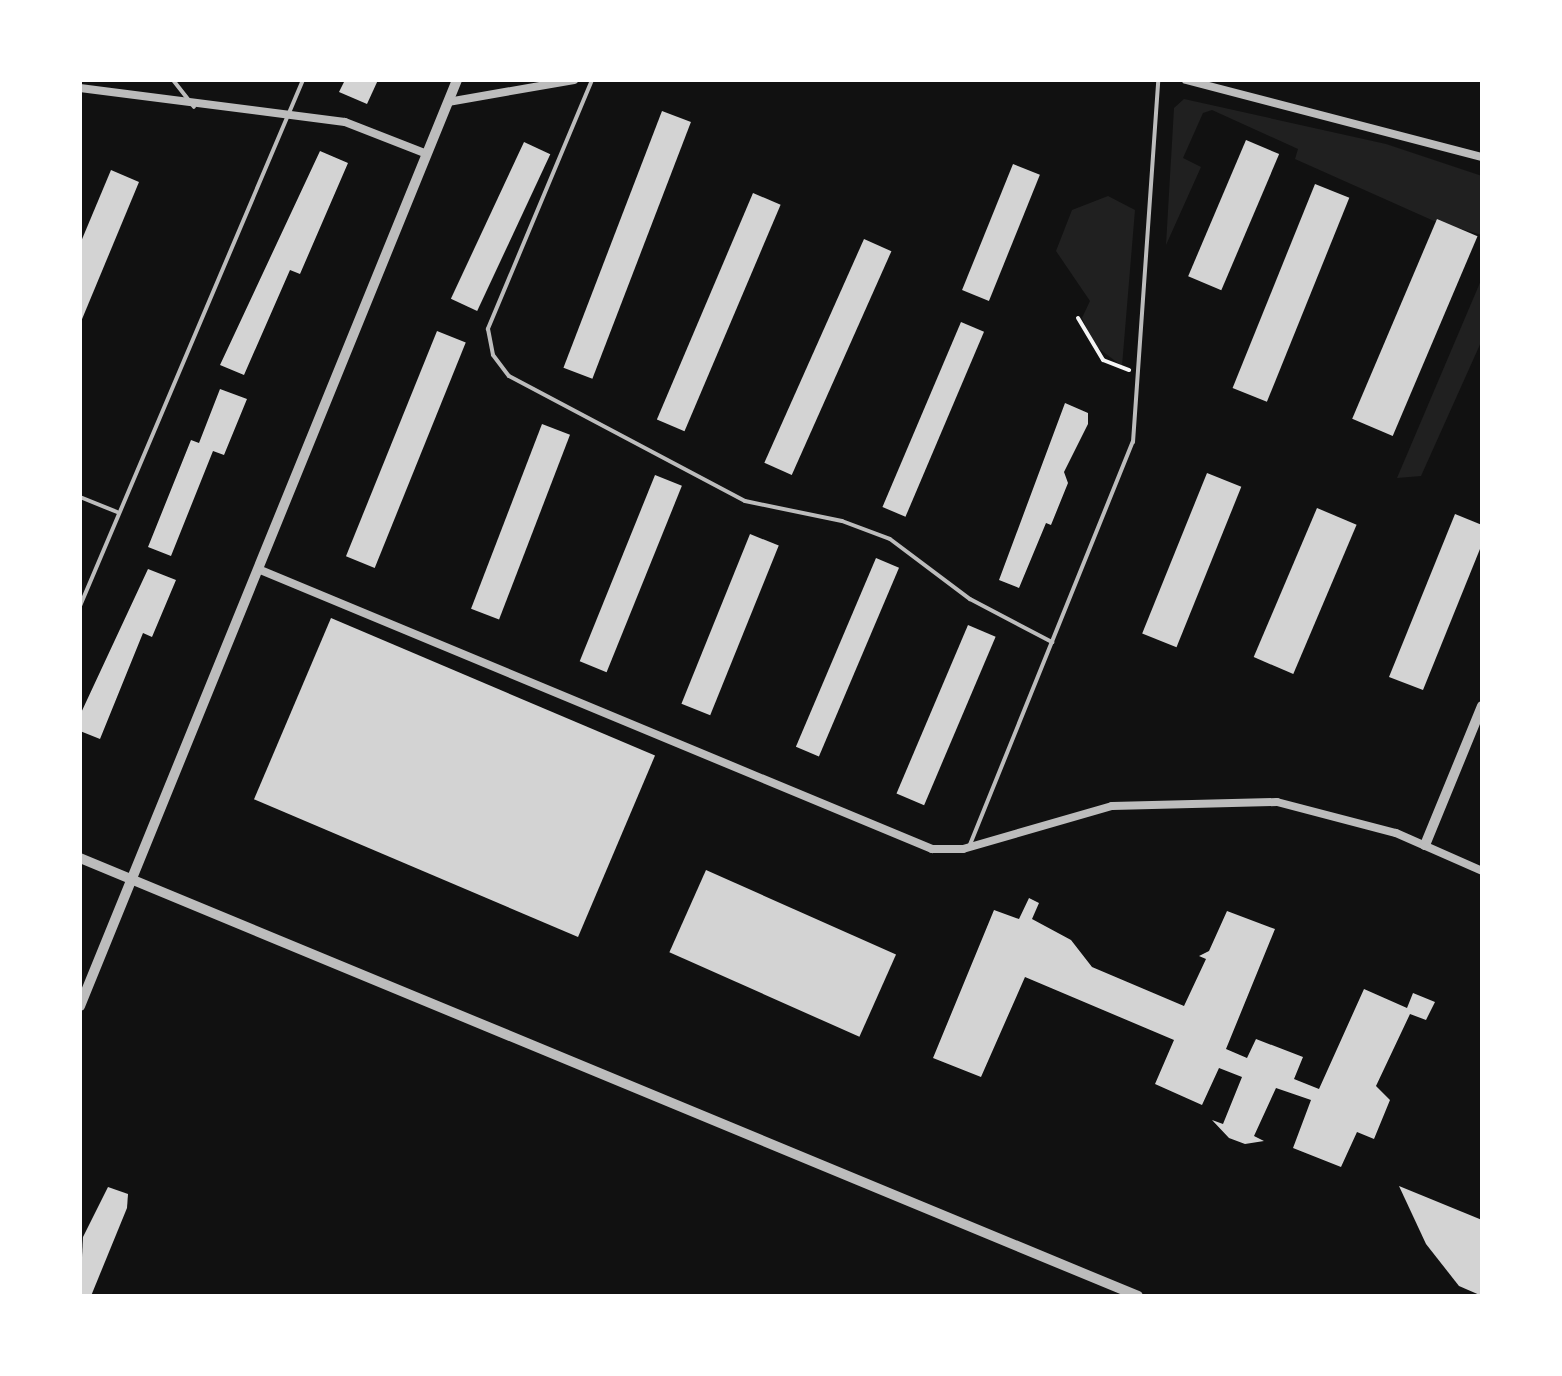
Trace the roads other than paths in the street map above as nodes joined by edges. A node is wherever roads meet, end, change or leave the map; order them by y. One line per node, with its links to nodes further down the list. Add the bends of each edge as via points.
1 (173, 80): 10 (lane)
2 (303, 80): 11 (lane)
3 (457, 80): 9 (street)
4 (574, 80): 9 (street)
5 (592, 80): 18 (lane, via 488,329 493,355 509,376 745,502 842,521 890,539 970,599)
6 (1158, 80): 18 (lane, via 1134,442)
7 (1186, 80): 13 (street)
8 (80, 88): 10 (street)
9 (448, 102): 12 (street)
10 (194, 107): 11 (street)
11 (288, 117): 12 (street, via 346,122); 15 (lane)
12 (427, 154): 16 (street)
13 (1482, 156)
14 (80, 497): 15 (lane)
15 (120, 512): 17 (lane)
16 (258, 570): 21 (street, via 893,834 932,849); 24 (street)
17 (80, 606)
18 (1052, 642): 21 (lane)
19 (1482, 706): 20 (street)
20 (1425, 845): 21 (street, via 1338,814 1276,802 1186,800 1112,806); 23 (street)
21 (969, 848)
22 (80, 858): 24 (street)
23 (1482, 870)
24 (132, 880): 25 (street); 26 (street)
25 (80, 1006)
26 (1138, 1296)

